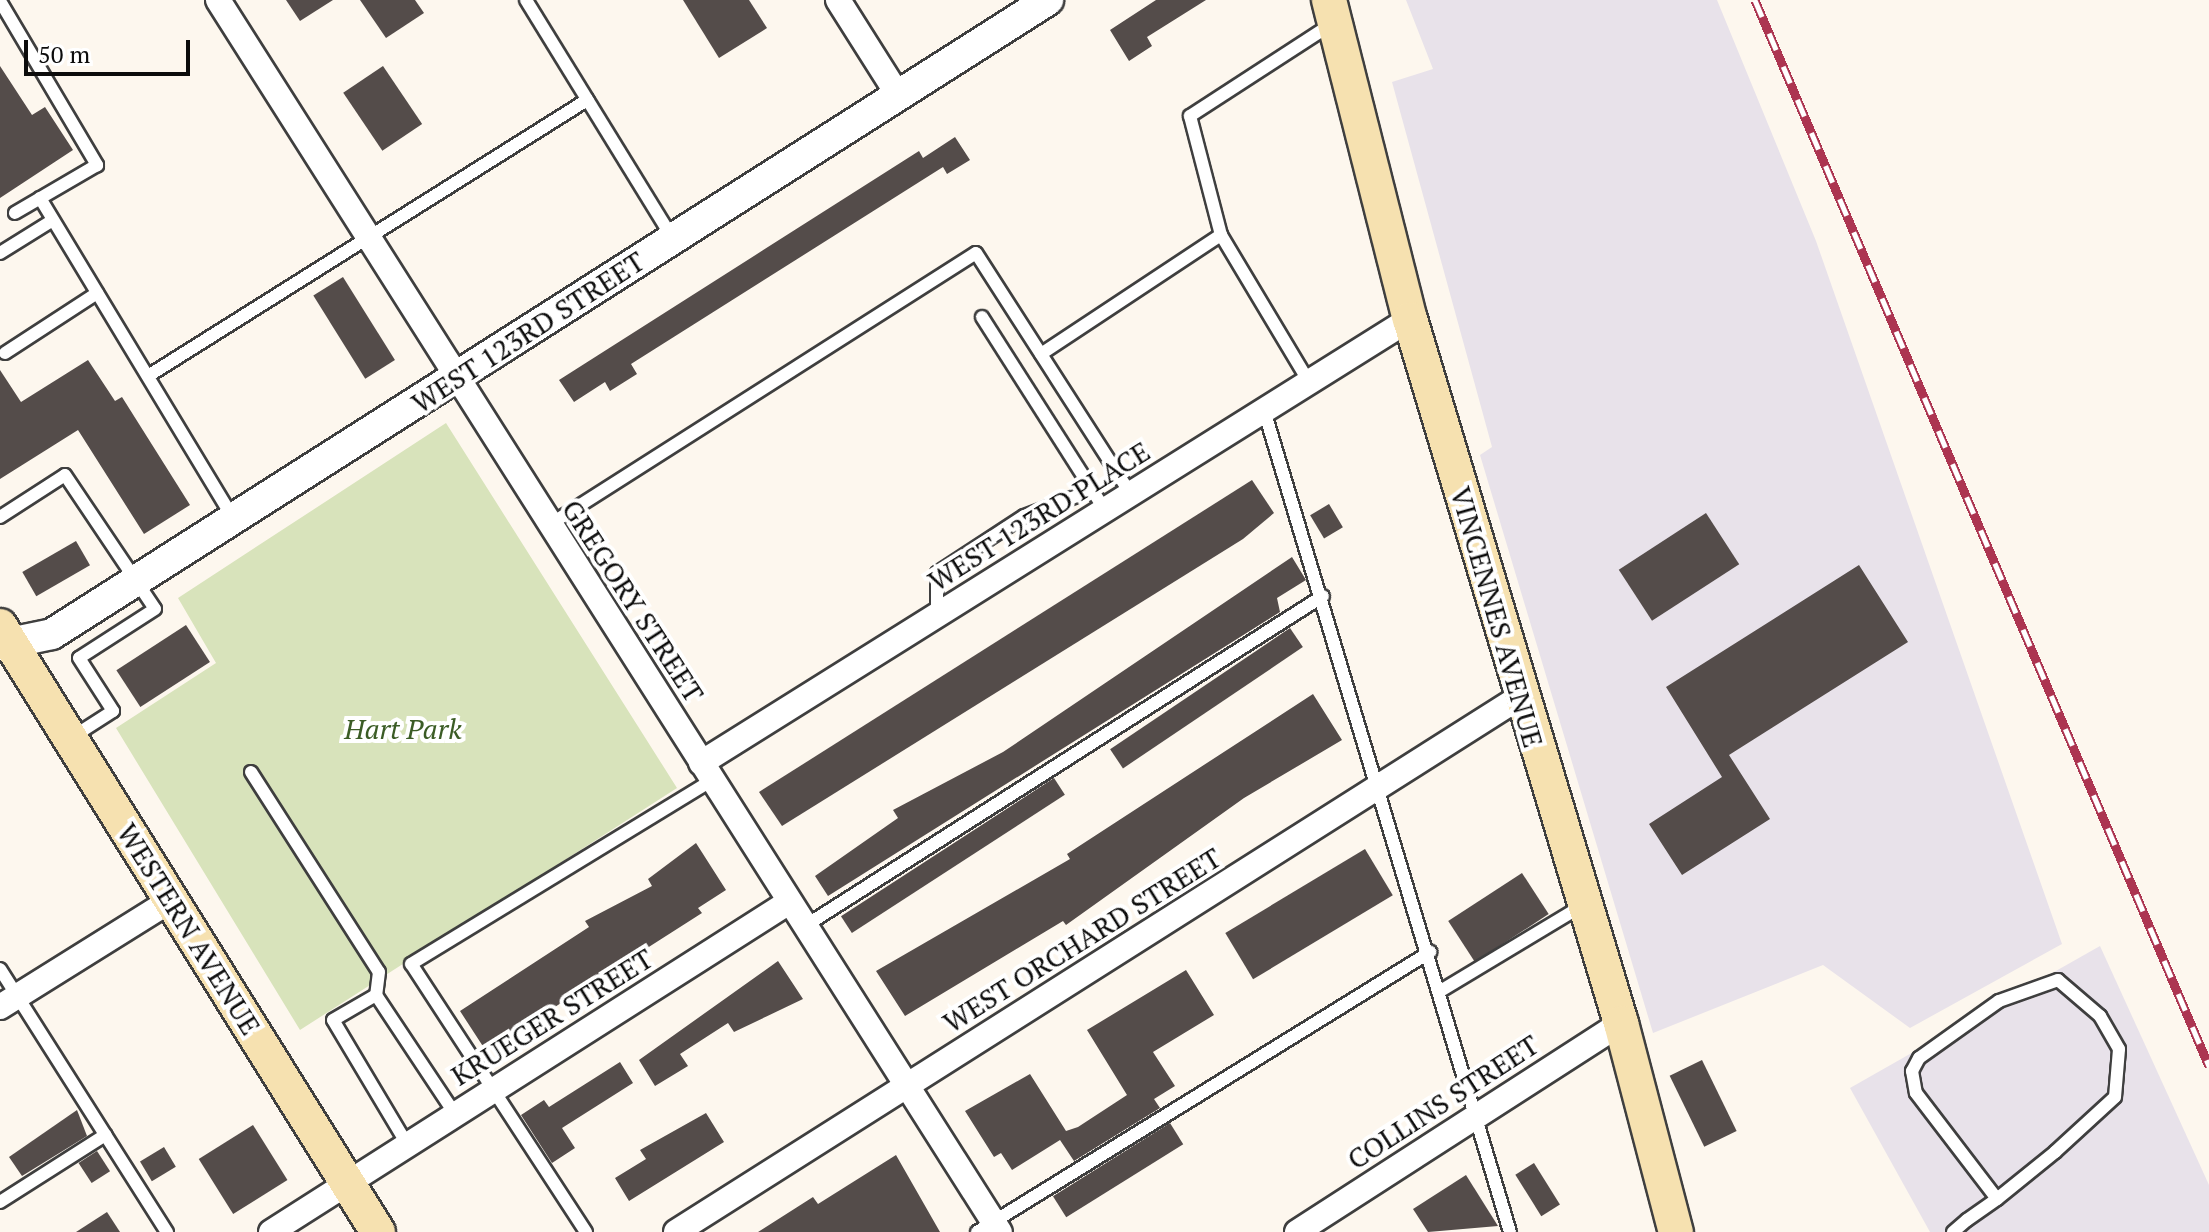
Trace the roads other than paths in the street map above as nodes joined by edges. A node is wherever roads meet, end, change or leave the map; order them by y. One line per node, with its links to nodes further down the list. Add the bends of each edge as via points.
1 (218, 0): 13 (street, GREGORY STREET)
2 (526, 0): 8 (lane)
3 (838, 0): 7 (street)
4 (1048, 0): 7 (street, WEST 123RD STREET)
5 (0, 1): 9 (lane, via 97,165)
6 (1332, 11): 12 (lane, via 1190,116); 18 (main road, VINCENNES AVENUE)
7 (898, 95): 14 (street, WEST 123RD STREET)
8 (587, 100): 13 (lane); 14 (lane)
9 (40, 198): 10 (lane); 11 (lane)
10 (15, 213)
11 (53, 220): 15 (lane); 16 (lane)
12 (1221, 235): 20 (lane); 23 (lane)
13 (367, 238): 21 (lane); 22 (street, GREGORY STREET)
14 (673, 239): 22 (street, WEST 123RD STREET)
15 (0, 253)
16 (97, 293): 19 (lane); 21 (lane)
17 (982, 317): 26 (lane)
18 (1410, 319): 23 (street, WEST 123RD PLACE); 34 (main road, VINCENNES AVENUE)
19 (5, 353)
20 (1041, 354): 25 (lane); 29 (lane, via 976,253)
21 (148, 376): 28 (lane)
22 (455, 379): 28 (street, WEST 123RD STREET); 29 (street, GREGORY STREET)
23 (1309, 382): 24 (street, WEST 123RD PLACE)
24 (1264, 410): 25 (street, WEST 123RD PLACE); 31 (lane)
25 (1131, 494): 26 (street, WEST 123RD PLACE)
26 (1099, 500): 32 (street, WEST 123RD PLACE); 32 (lane, via 1024,516 937,573)
27 (0, 517): 30 (lane, via 65,475)
28 (234, 519): 30 (street, WEST 123RD STREET)
29 (548, 525): 37 (street, GREGORY STREET)
30 (137, 579): 33 (street, WEST 123RD STREET, via 52,634); 35 (lane, via 155,609 79,658 113,711)
31 (1323, 596): 38 (lane); 42 (lane)
32 (937, 615): 37 (street, WEST 123RD PLACE)
33 (4, 638): 35 (main road, WESTERN AVENUE)
34 (1520, 697): 38 (street, WEST ORCHARD STREET); 41 (main road, VINCENNES AVENUE)
35 (70, 738): 39 (main road, WESTERN AVENUE)
36 (251, 772): 46 (lane, via 379,972)
37 (706, 772): 40 (street, GREGORY STREET); 50 (lane, via 411,964)
38 (1379, 787): 43 (lane); 49 (street, WEST ORCHARD STREET)
39 (171, 900): 47 (street); 55 (main road, WESTERN AVENUE)
40 (789, 902): 42 (street, GREGORY STREET); 50 (street, KRUEGER STREET)
41 (1584, 904): 45 (lane); 48 (main road, VINCENNES AVENUE)
42 (805, 926): 49 (street, GREGORY STREET)
43 (1430, 952): 45 (lane); 58 (lane)
44 (0, 969): 47 (lane)
45 (1442, 990): 52 (lane)
46 (376, 995): 51 (lane); 54 (lane, via 333,1020)
47 (9, 1002): 53 (lane)
48 (1621, 1023): 52 (street, COLLINS STREET); 66 (main road, VINCENNES AVENUE)
49 (908, 1087): 58 (street, GREGORY STREET); 63 (street, WEST ORCHARD STREET)
50 (494, 1090): 51 (street, KRUEGER STREET); 62 (lane)
51 (455, 1114): 54 (street, KRUEGER STREET)
52 (1480, 1115): 64 (street, COLLINS STREET); 65 (lane)
53 (105, 1135): 57 (lane); 59 (lane)
54 (407, 1144): 55 (street, KRUEGER STREET)
55 (346, 1183): 60 (street); 61 (main road, WESTERN AVENUE)
56 (1997, 1199): 56 (lane, via 2115,1097 2121,1078 2119,1049 2100,1016 2058,980 1999,1001 1919,1058 1912,1071 1916,1093); 67 (lane)
57 (0, 1202)
58 (991, 1229)
59 (167, 1232)
60 (271, 1232)
61 (378, 1232)
62 (586, 1232)
63 (676, 1232)
64 (1297, 1232)
65 (1510, 1232)
66 (1676, 1232)
67 (1953, 1232)

